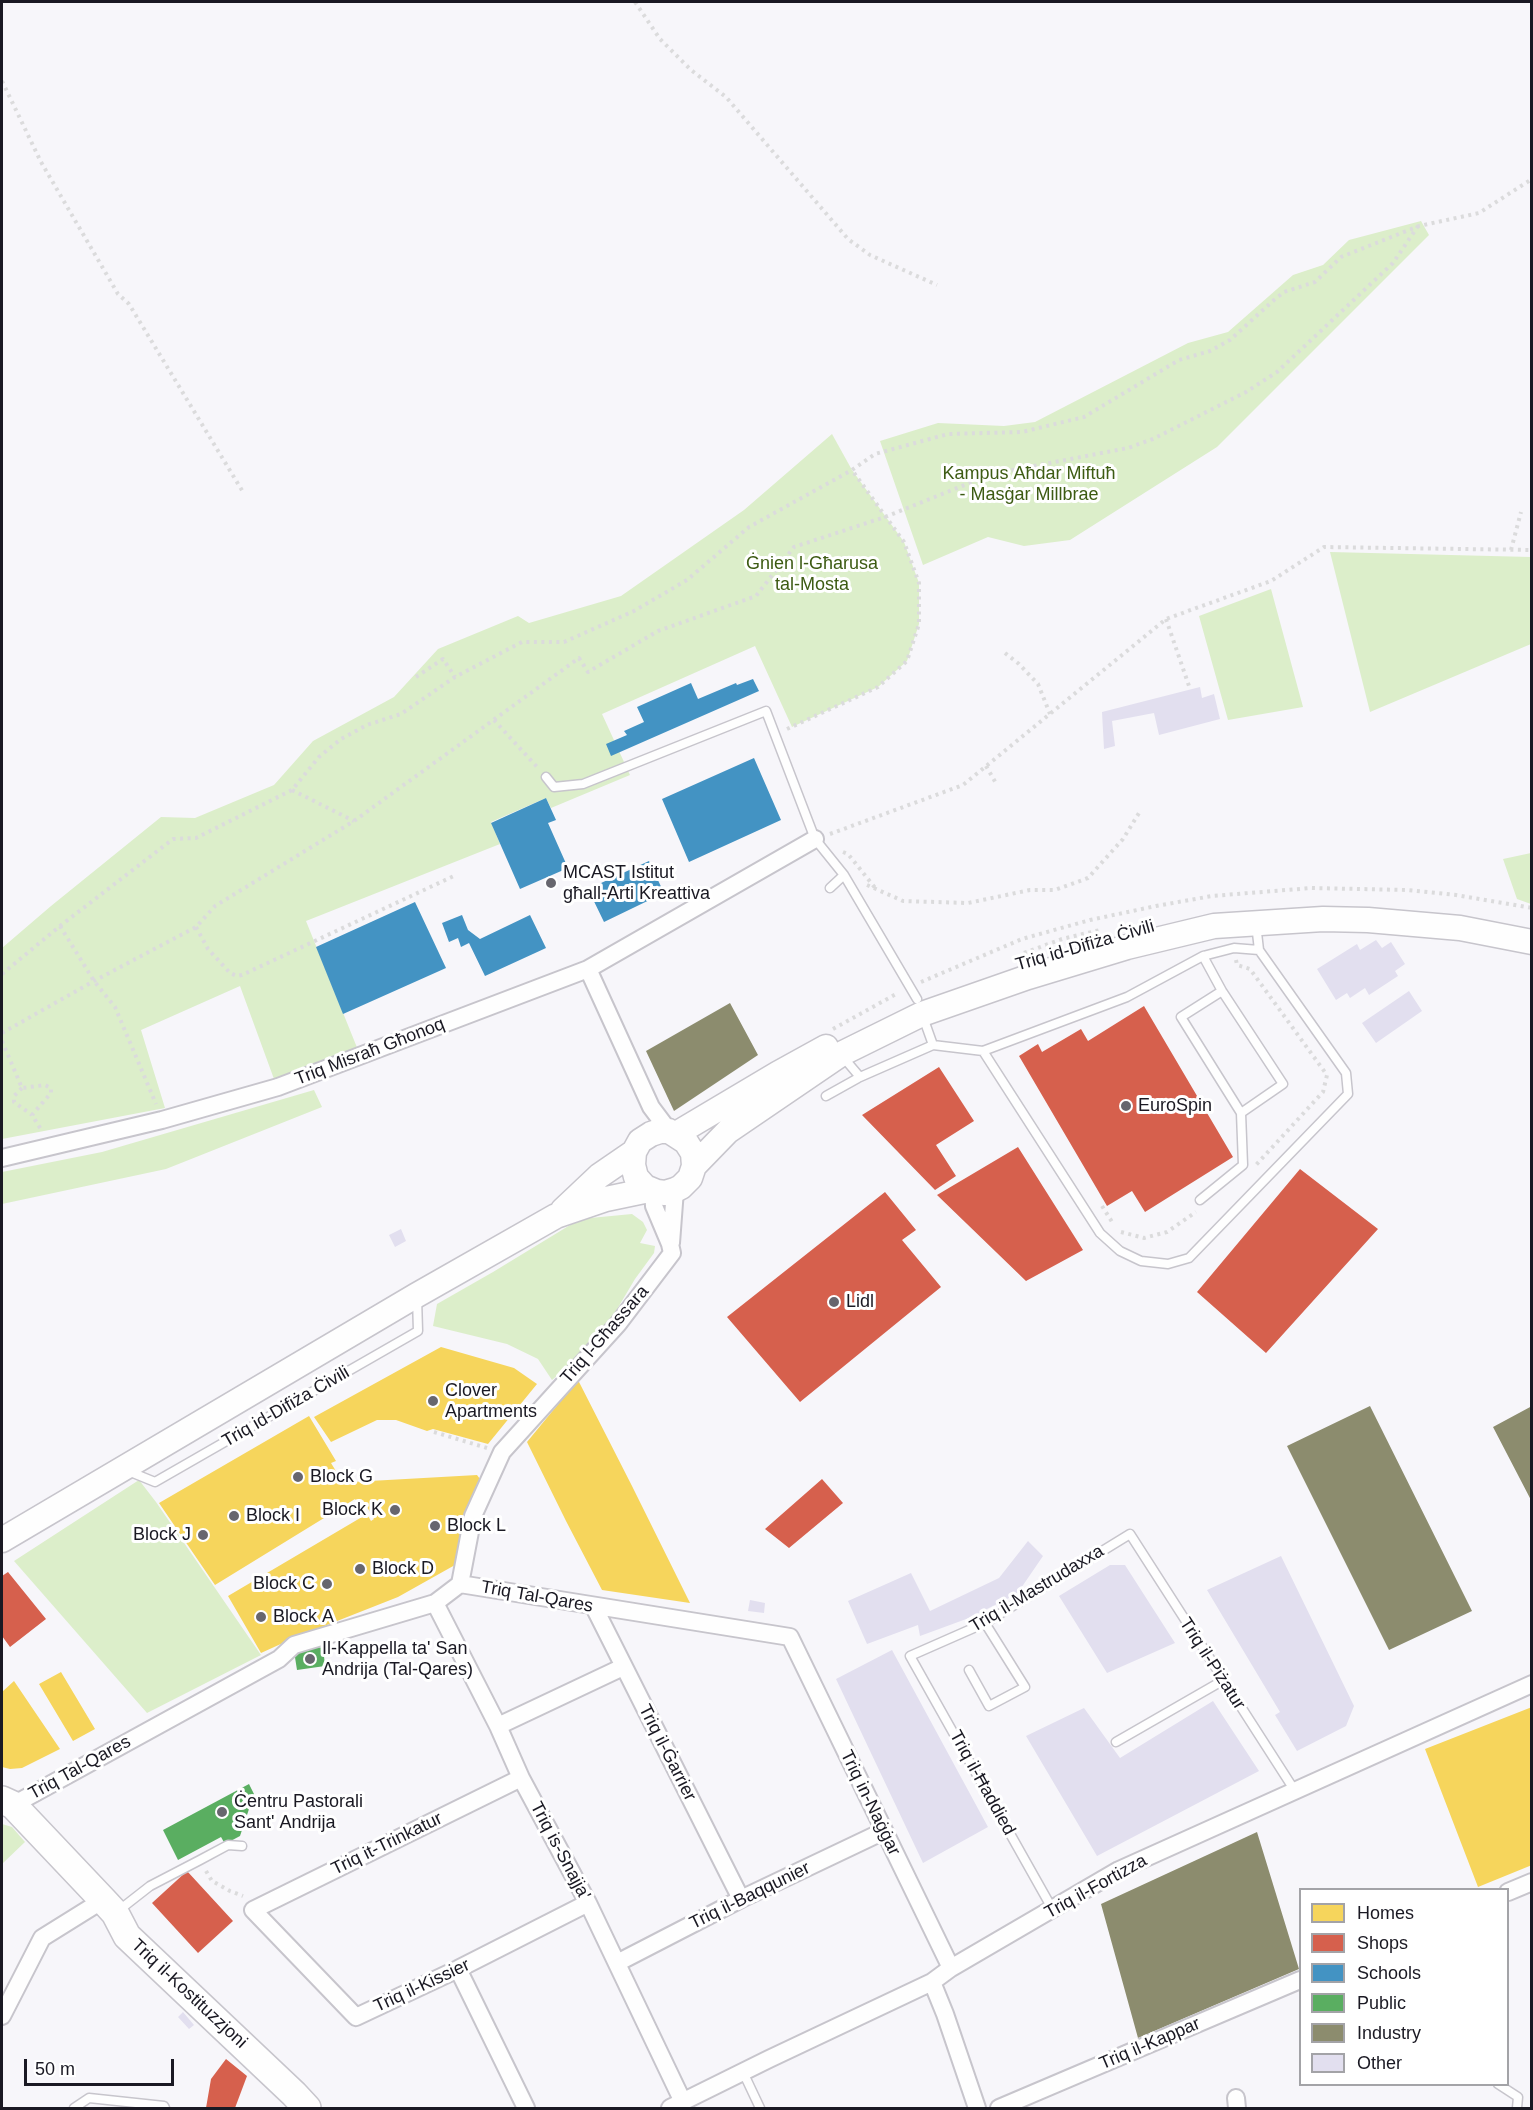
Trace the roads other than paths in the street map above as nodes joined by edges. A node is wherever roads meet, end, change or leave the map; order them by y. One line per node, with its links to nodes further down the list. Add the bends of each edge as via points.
1 (546, 777): 2 (lane, via 555,788 583,784 766,711)
2 (815, 839): 3 (lane); 10 (street, Triq Misraħ Għonoq)
3 (844, 875): 4 (lane); 12 (lane)
4 (830, 888)
5 (1256, 924): 7 (main road, Triq id-Difiża Ċivili, via 1368,920 1460,928); 8 (lane); 12 (main road, Triq id-Difiża Ċivili, via 1214,926 1127,947)
6 (1532, 931): 12 (main road, Triq id-Difiża Ċivili, via 1461,917 1212,905 1044,954)
7 (1532, 942)
8 (1259, 950): 9 (lane, via 1234,948); 14 (lane, via 1346,1073 1348,1094 1189,1258 1168,1264 1141,1261 1120,1251 1100,1233)
9 (1203, 956): 11 (lane); 14 (lane, via 1127,998)
10 (588, 969): 18 (street); 22 (street, Triq Misraħ Għonoq, via 278,1087 162,1120)
11 (1222, 991): 19 (lane, via 1181,1017); 19 (lane, via 1283,1084)
12 (919, 1006): 13 (lane); 15 (main road, Triq id-Difiża Ċivili); 20 (main road, Triq id-Difiża Ċivili, via 777,1074)
13 (933, 1045): 14 (lane); 16 (lane)
14 (983, 1051)
15 (841, 1054): 16 (lane); 23 (main road, Triq id-Difiża Ċivili, via 728,1131)
16 (860, 1077): 17 (lane)
17 (826, 1096)
18 (651, 1107): 20 (street); 21 (street)
19 (1241, 1113): 25 (lane, via 1243,1165)
20 (672, 1133): 21 (main road, Triq id-Difiża Ċivili, via 651,1134); 23 (main road, via 686,1142 693,1153)
21 (637, 1147): 24 (main road, via 633,1165 636,1177); 26 (main road, Triq id-Difiża Ċivili)
22 (2, 1158)
23 (694, 1166): 24 (main road, Triq id-Difiża Ċivili, via 681,1187)
24 (659, 1191): 26 (main road, Triq id-Difiża Ċivili, via 606,1199); 29 (street, Triq l-Għassara, via 654,1206 671,1248 618,1324 502,1452 473,1516)
25 (1202, 1204)
26 (556, 1216): 28 (main road, Triq id-Difiża Ċivili)
27 (1130, 1534): 32 (lane, Triq il-Mastrudaxxa); 37 (lane, Triq il-Piżatur)
28 (2, 1540)
29 (460, 1584): 30 (street, Triq Tal-Qares); 31 (street, Triq Tal-Qares)
30 (435, 1603): 39 (street, Triq is-Snajja'); 43 (street, Triq Tal-Qares, via 294,1645 279,1659)
31 (594, 1606): 33 (street, Triq Tal-Qares); 35 (street, Triq il-Ġarrier)
32 (986, 1623): 34 (lane, Triq il-Mastrudaxxa); 36 (lane, via 1025,1688 989,1706)
33 (790, 1637): 44 (street, Triq in-Naġġar)
34 (910, 1656): 52 (lane, Triq il-Ħaddied)
35 (623, 1667): 39 (street); 48 (street, Triq il-Ġarrier)
36 (969, 1670)
37 (1222, 1681): 40 (lane); 42 (lane, Triq il-Piżatur)
38 (1532, 1684): 42 (street, Triq il-Fortizza)
39 (498, 1726): 41 (street, Triq is-Snajja')
40 (1116, 1742)
41 (521, 1778): 49 (street, Triq is-Snajja'); 51 (street, Triq it-Trinkatur)
42 (1295, 1792): 52 (street, Triq il-Fortizza, via 1119,1870)
43 (7, 1802): 50 (main road, Triq il-Kostituzzjoni)
44 (884, 1831): 48 (street, Triq il-Baqqunier); 54 (street, Triq in-Naġġar)
45 (242, 1846): 50 (lane, via 228,1845)
46 (1532, 1882): 47 (street)
47 (1509, 1892)
48 (741, 1899): 53 (street, Triq il-Baqqunier)
49 (588, 1903): 53 (street, Triq is-Snajja'); 55 (street, Triq il-Kissier)
50 (109, 1906): 58 (street, via 42,1938); 64 (main road, Triq il-Kostituzzjoni, via 127,1936)
51 (260, 1906): 55 (street, Triq il-Kissier, via 356,2017)
52 (1053, 1910): 54 (street, Triq il-Fortizza)
53 (617, 1963): 61 (street, Triq is-Snajja')
54 (951, 1968): 57 (street, Triq il-Fortizza)
55 (458, 1969): 65 (street)
56 (1299, 1980): 68 (street, Triq il-Kappar)
57 (932, 1982): 59 (street, Triq il-Fortizza); 67 (street)
58 (2, 2016)
59 (743, 2072): 61 (street, Triq il-Fortizza); 66 (lane)
60 (1500, 2086): 69 (lane, via 1518,2097)
61 (677, 2105)
62 (74, 2109): 63 (lane, via 89,2098)
63 (165, 2109)
64 (307, 2109)
65 (526, 2109)
66 (760, 2109)
67 (977, 2109)
68 (999, 2109)
69 (1517, 2109)

